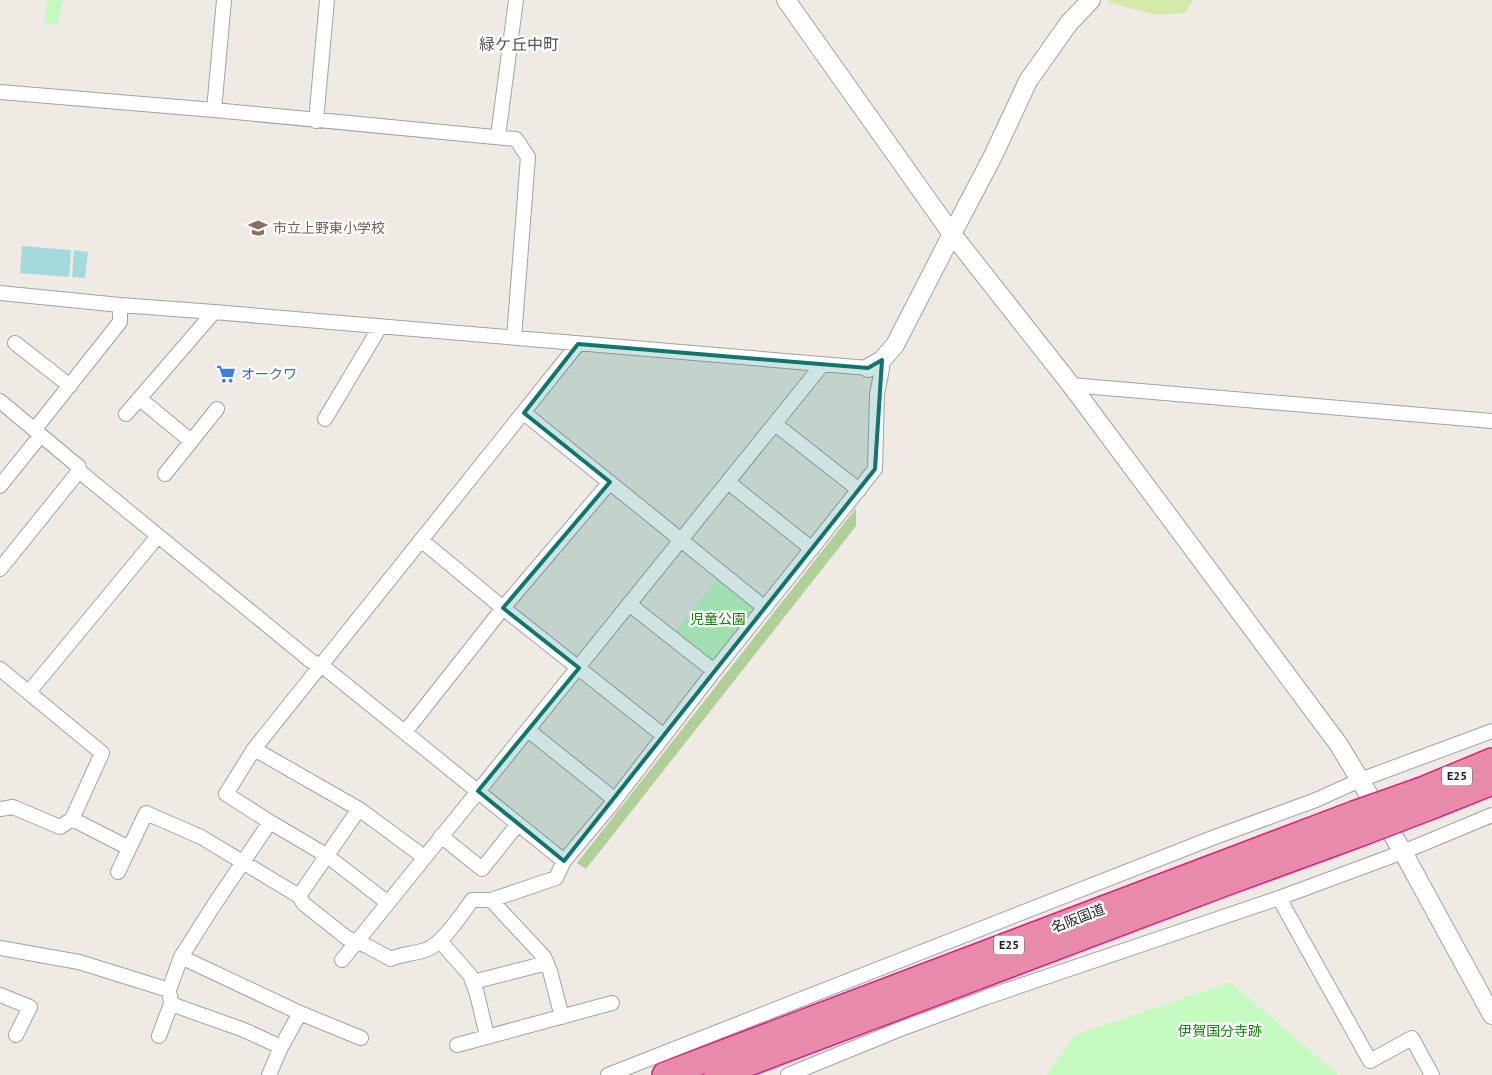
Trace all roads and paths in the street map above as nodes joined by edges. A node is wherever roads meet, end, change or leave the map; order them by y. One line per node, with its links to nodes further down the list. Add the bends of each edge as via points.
1 (224, 0): 7 (street)
2 (327, 0): 8 (street)
3 (516, 0): 9 (street)
4 (786, 0): 10 (street)
5 (1091, 0): 10 (street, via 1069,23 1028,81)
6 (0, 92): 7 (street)
7 (214, 110): 8 (street)
8 (316, 120): 9 (street)
9 (498, 136): 15 (street, via 516,139 528,157)
10 (952, 234): 18 (street, via 895,345); 20 (street)
11 (0, 293): 12 (street)
12 (120, 305): 13 (street); 21 (street, via 120,322)
13 (214, 312): 14 (street); 22 (street)
14 (380, 327): 15 (street); 27 (street)
15 (514, 338): 17 (street)
16 (15, 343): 21 (street)
17 (578, 344): 19 (street); 25 (street)
18 (875, 364): 19 (street); 37 (street, via 882,369 877,394 875,470)
19 (822, 365): 29 (street)
20 (1071, 385): 28 (street); 57 (street, via 1339,745)
21 (70, 386): 30 (street)
22 (140, 399): 26 (street); 31 (street)
23 (0, 401): 30 (street)
24 (217, 409): 31 (street)
25 (524, 412): 34 (street); 40 (street)
26 (126, 414)
27 (325, 419)
28 (1492, 421)
29 (775, 424): 35 (street); 37 (street)
30 (38, 432): 32 (street, via 79,467); 36 (street)
31 (191, 441): 33 (street)
32 (79, 471): 38 (street); 42 (street)
33 (165, 474)
34 (610, 482): 39 (street); 44 (street)
35 (728, 482): 39 (street); 41 (street)
36 (0, 486)
37 (860, 490): 41 (street)
38 (158, 536): 46 (street); 50 (street)
39 (681, 539): 43 (street); 45 (street)
40 (421, 540): 44 (street); 46 (street)
41 (812, 549): 45 (street)
42 (0, 569)
43 (629, 604): 47 (street); 49 (street)
44 (503, 608): 47 (street); 53 (street)
45 (765, 608): 49 (street)
46 (320, 666): 53 (street); 55 (street)
47 (578, 668): 51 (street); 54 (street)
48 (0, 669): 50 (street)
49 (714, 671): 54 (street)
50 (29, 692): 65 (street, via 102,753)
51 (528, 730): 59 (street); 61 (street)
52 (1492, 731): 57 (street)
53 (405, 732): 59 (street)
54 (664, 736): 61 (street)
55 (254, 749): 63 (street); 66 (street, via 226,794)
56 (1492, 762): 60 (highway, 名阪国道 / E25)
57 (1360, 780): 71 (street); 101 (street, via 1316,800)
58 (1492, 782): 60 (highway, 名阪国道 / E25)
59 (478, 791): 68 (street); 69 (street)
60 (1427, 798): 67 (highway, 名阪国道 / E25, bridge)
61 (614, 799): 75 (street)
62 (0, 809): 65 (street, via 13,807 60,827)
63 (359, 809): 72 (street); 73 (street)
64 (1492, 815): 71 (street)
65 (72, 819): 70 (street)
66 (270, 822): 72 (street); 74 (street)
67 (1359, 823): 102 (highway, 名阪国道 / E25); 103 (highway, 名阪国道 / E25, via 1225,883)
68 (518, 824): 69 (street, via 482,868); 75 (street)
69 (441, 836): 73 (street)
70 (129, 848): 74 (street, via 146,813 201,837); 76 (street)
71 (1403, 852): 78 (street); 92 (street)
72 (326, 855): 77 (street); 80 (street)
73 (424, 857): 80 (street)
74 (243, 862): 77 (street); 84 (street)
75 (564, 862): 79 (street, via 556,878)
76 (118, 872)
77 (298, 896): 82 (street)
78 (1279, 898): 104 (street, via 987,997); 105 (street, via 1370,1061 1412,1038)
79 (491, 900): 81 (street, via 472,900); 86 (street)
80 (388, 903): 82 (street)
81 (440, 941): 82 (street, via 427,950 391,958); 87 (street)
82 (356, 943): 85 (street)
83 (0, 948): 89 (street, via 79,962)
84 (181, 957): 89 (street); 91 (street)
85 (342, 960)
86 (547, 963): 87 (street); 93 (street)
87 (473, 982): 96 (street)
88 (0, 995): 94 (street, via 30,1007)
89 (170, 997): 95 (street); 99 (street)
90 (612, 1002): 93 (street)
91 (300, 1012): 97 (street); 99 (street)
92 (1492, 1016)
93 (562, 1017): 96 (street)
94 (16, 1035)
95 (159, 1036)
96 (487, 1036): 98 (street)
97 (361, 1038)
98 (457, 1045)
99 (281, 1047): 100 (street)
100 (269, 1075)
101 (608, 1075)
102 (665, 1075)
103 (717, 1075)
104 (788, 1075)
105 (1432, 1075)

